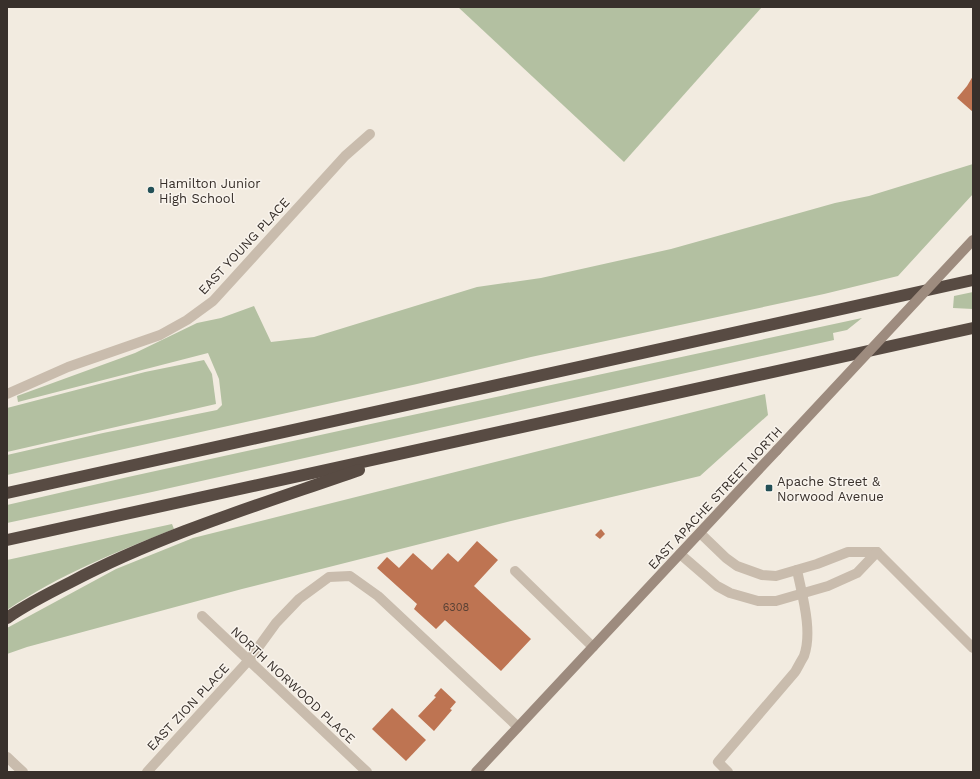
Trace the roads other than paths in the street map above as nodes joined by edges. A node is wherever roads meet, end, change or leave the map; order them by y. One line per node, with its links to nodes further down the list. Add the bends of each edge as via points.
1 (370, 134): 5 (street, EAST YOUNG PLACE, via 345,156 213,300 187,320 160,335 68,367)
2 (973, 240): 8 (main road, EAST APACHE STREET NORTH, bridge)
3 (973, 280): 7 (highway)
4 (973, 328): 6 (highway)
5 (7, 394)
6 (410, 452): 9 (highway); 16 (highway, via 175,534 97,568 24,606)
7 (7, 493)
8 (700, 533): 11 (main road, EAST APACHE STREET NORTH); 12 (street, via 726,558 750,571 776,576)
9 (7, 540)
10 (877, 552): 12 (street, via 848,552); 14 (street, via 857,573); 18 (street)
11 (680, 554): 14 (street, via 717,586 742,597 758,601 776,601); 17 (main road, EAST APACHE STREET NORTH)
12 (797, 570): 14 (street)
13 (515, 571): 17 (street)
14 (802, 594): 26 (street, via 807,637 804,655 795,672 718,762)
15 (202, 616): 19 (street, NORTH NORWOOD PLACE)
16 (7, 618)
17 (593, 647): 20 (main road, EAST APACHE STREET NORTH)
18 (973, 648)
19 (249, 660): 20 (street, EAST ZION PLACE, via 276,623 299,599 329,577 350,576 378,596); 23 (street, EAST ZION PLACE); 24 (street, NORTH NORWOOD PLACE)
20 (518, 727): 25 (main road, EAST APACHE STREET NORTH)
21 (7, 757): 22 (street)
22 (23, 772)
23 (146, 772)
24 (367, 772)
25 (476, 772)
26 (728, 772)

